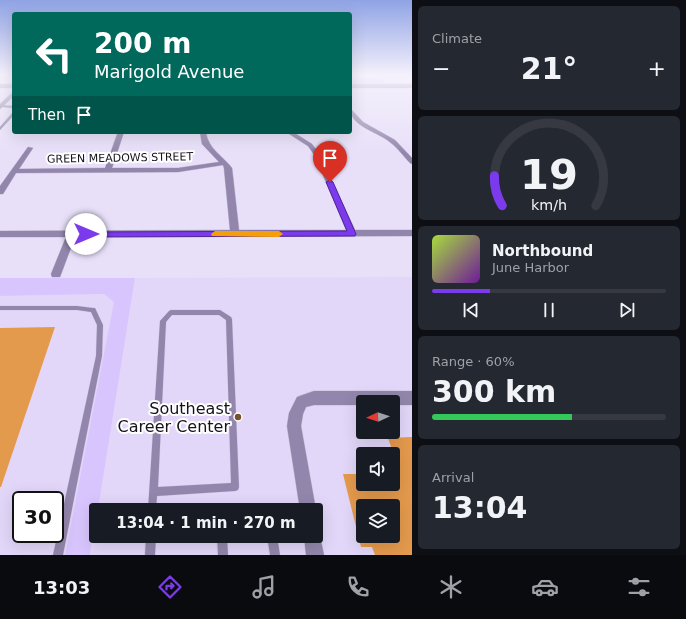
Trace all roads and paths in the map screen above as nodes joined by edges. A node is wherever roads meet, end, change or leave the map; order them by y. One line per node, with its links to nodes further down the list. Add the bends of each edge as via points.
1 (1, 107): 2 (lane)
2 (12, 107)
3 (352, 114): 10 (street, via 366,127 393,141)
4 (12, 115): 5 (lane)
5 (0, 129)
6 (120, 134): 12 (street)
7 (203, 134): 11 (street, via 206,146)
8 (293, 134): 19 (street, via 305,141 318,156)
9 (30, 148): 13 (street)
10 (412, 162)
11 (225, 163): 12 (street, GREEN MEADOWS STREET, via 188,170); 18 (street, via 229,174)
12 (108, 170): 13 (street, GREEN MEADOWS STREET)
13 (14, 171): 14 (street)
14 (0, 192)
15 (412, 233): 19 (street)
16 (0, 234): 17 (street)
17 (72, 234): 18 (street); 20 (street)
18 (235, 234): 19 (street)
19 (352, 234)
20 (56, 274)
21 (0, 308): 30 (lane, via 93,310 100,325 99,356)
22 (412, 398): 25 (street, via 314,398 302,402 296,413 294,426)
23 (154, 492): 23 (lane, via 163,321 171,313 220,312 229,319 235,487); 24 (lane)
24 (153, 503)
25 (307, 503)
26 (151, 543): 31 (lane)
27 (222, 543): 32 (lane)
28 (273, 543): 33 (lane)
29 (313, 543): 34 (street)
30 (58, 555)
31 (150, 555)
32 (223, 555)
33 (275, 555)
34 (316, 555)

